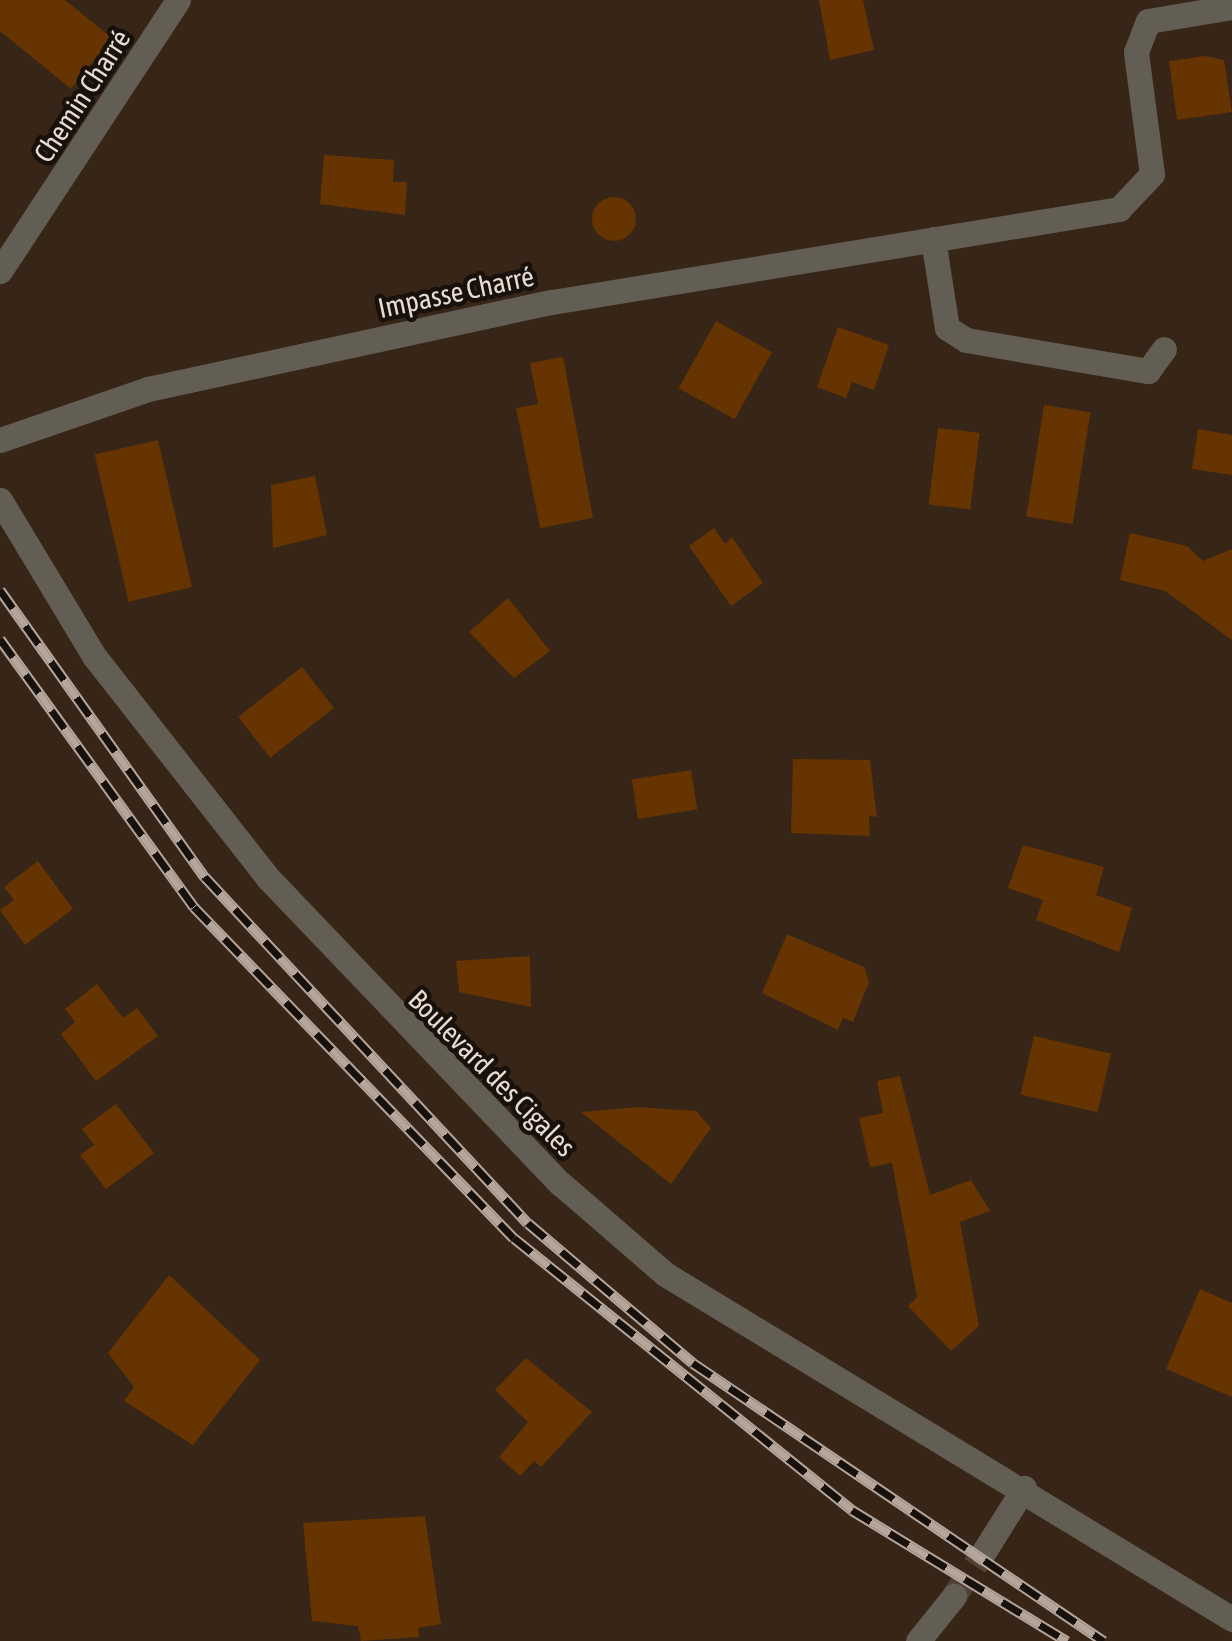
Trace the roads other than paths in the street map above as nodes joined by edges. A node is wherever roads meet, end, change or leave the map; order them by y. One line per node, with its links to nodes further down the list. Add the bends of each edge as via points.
1 (178, 0): 4 (street, Chemin Charré)
2 (1232, 7): 3 (street, Impasse Charré, via 1148,21 1136,52 1152,174 1138,198 1119,209)
3 (933, 239): 5 (street, via 947,328 966,340 1148,372); 6 (street, Impasse Charré, via 552,302 148,389)
4 (0, 272)
5 (1164, 349)
6 (0, 440)
7 (0, 500): 8 (street, Boulevard des Cigales, via 94,656 268,879 560,1184 665,1274)
8 (1024, 1488): 9 (street); 11 (street, Boulevard des Cigales)
9 (983, 1552)
10 (954, 1596): 12 (street)
11 (1232, 1619)
12 (918, 1641)

